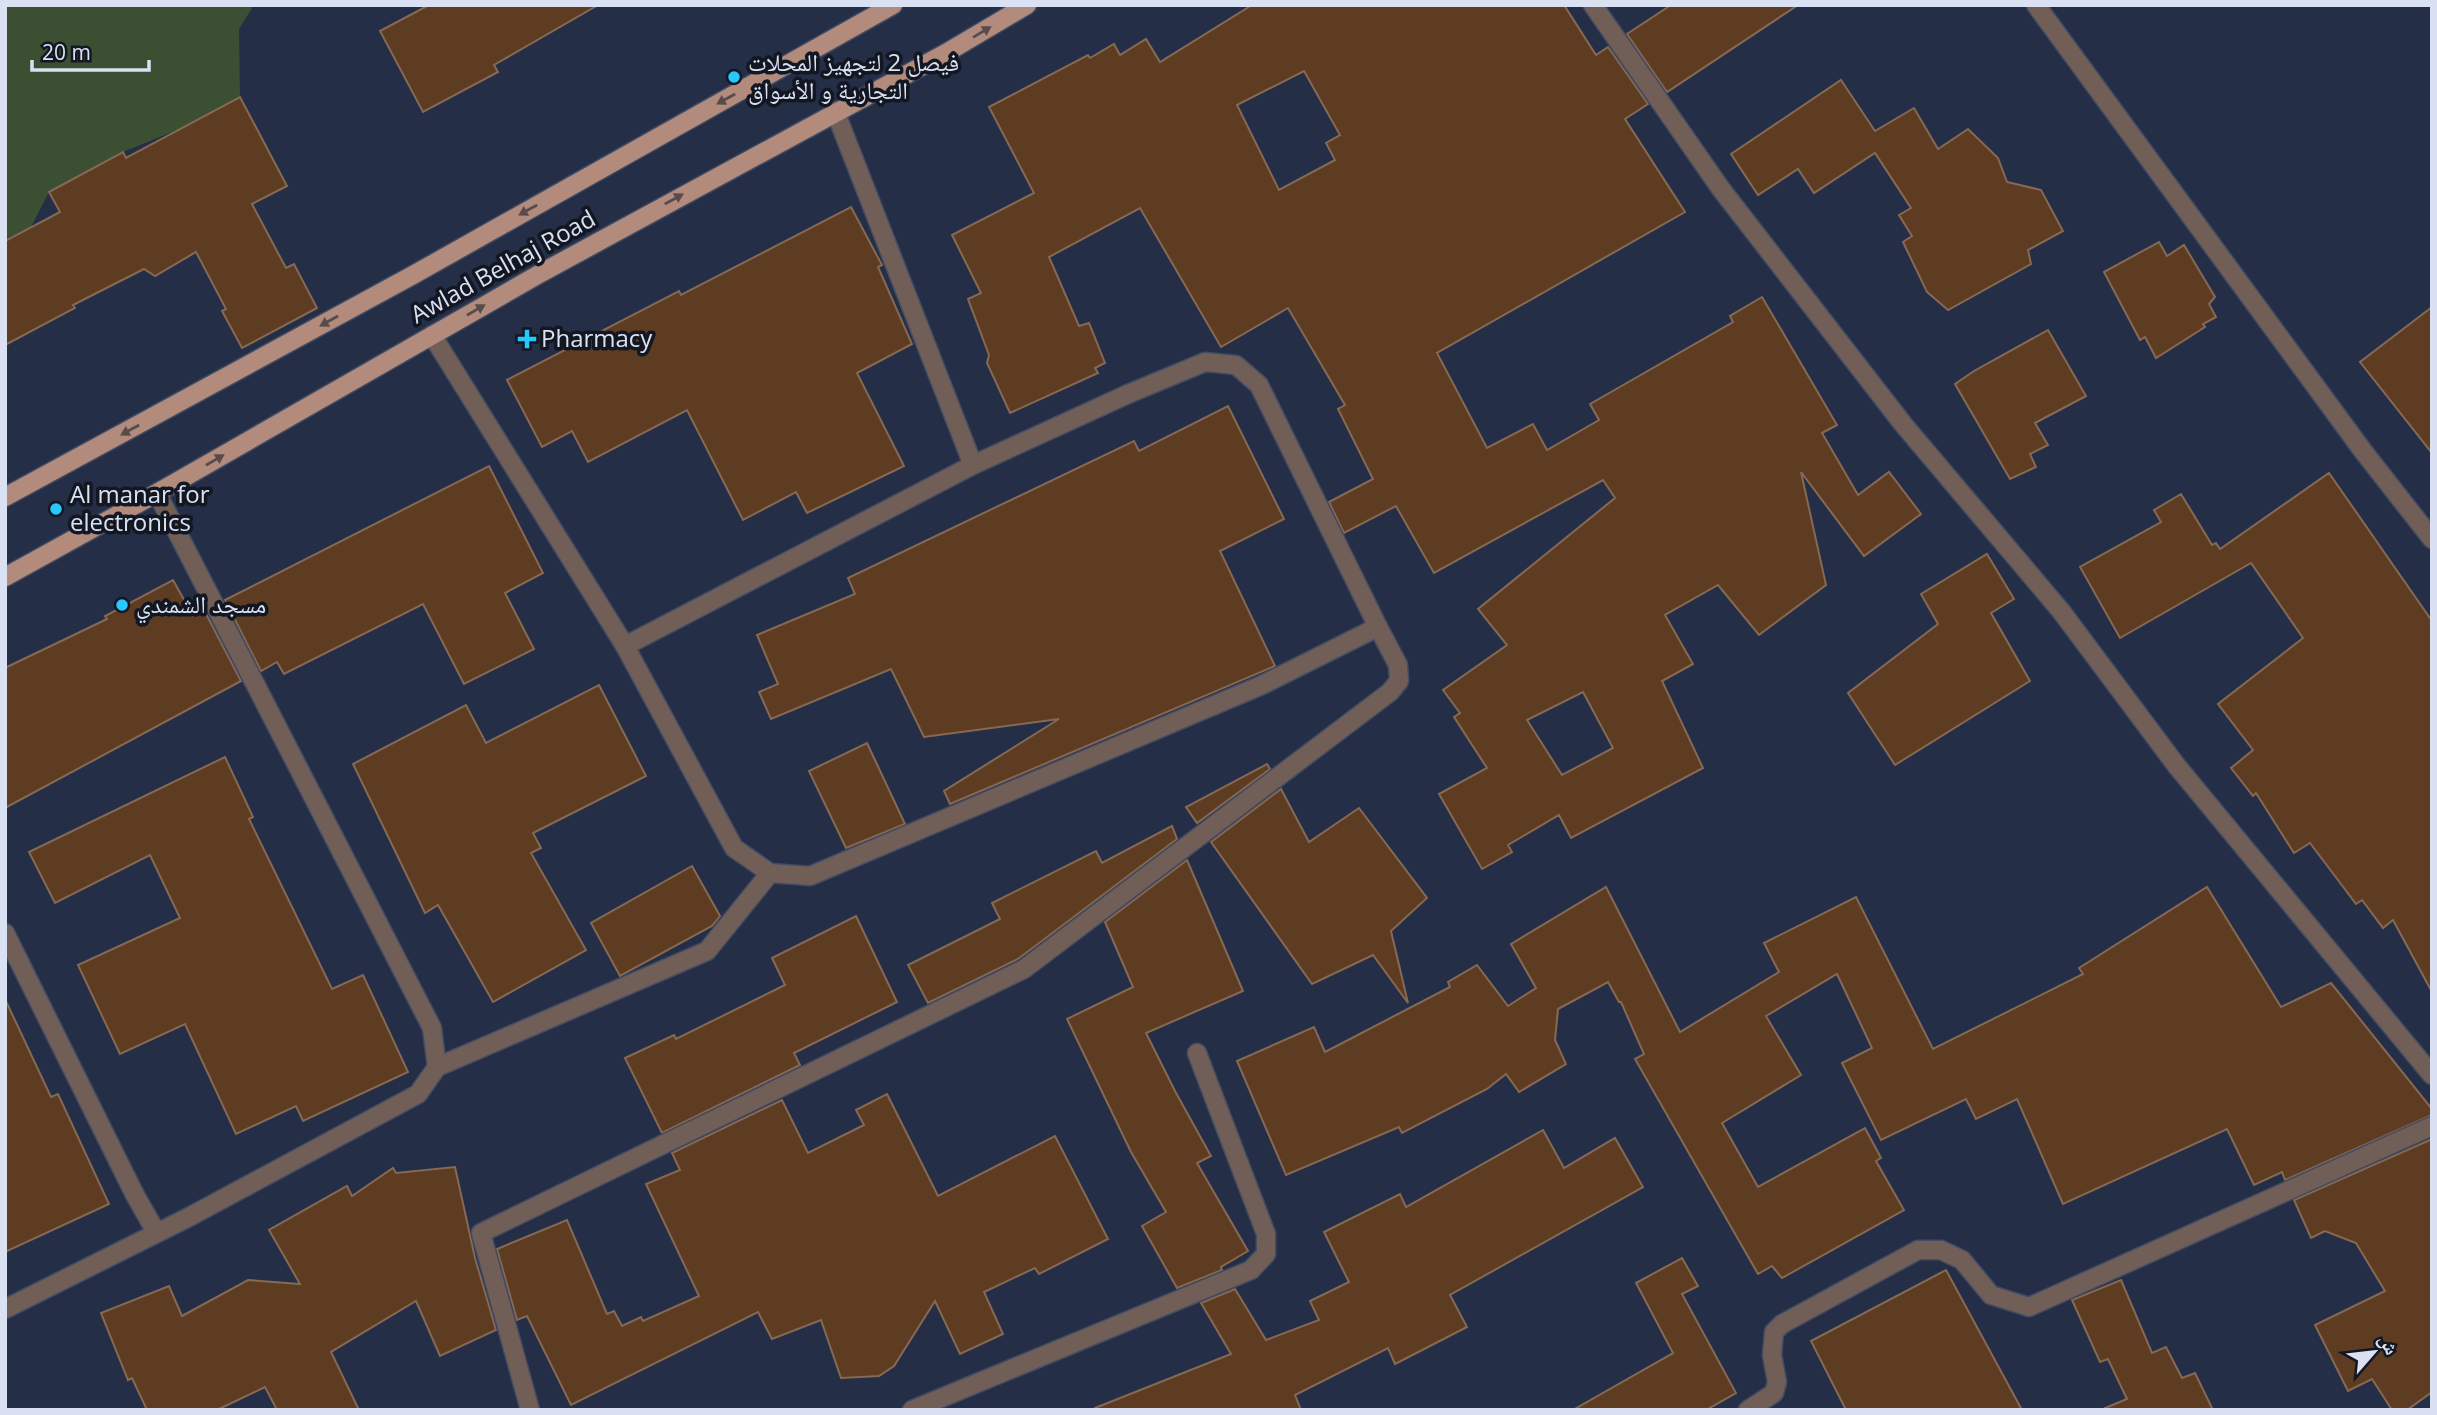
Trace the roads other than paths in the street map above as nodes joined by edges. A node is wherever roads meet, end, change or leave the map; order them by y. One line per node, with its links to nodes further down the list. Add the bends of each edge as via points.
1 (893, 5): 9 (main road, Awlad Belhaj Road, one-way to 9)
2 (1027, 5): 5 (main road, Awlad Belhaj Road, one-way to 2)
3 (1593, 5): 18 (street, via 1721,189 1895,413 2061,611 2176,765)
4 (2036, 5): 10 (street)
5 (835, 111): 6 (main road, Awlad Belhaj Road, one-way to 5); 7 (street)
6 (432, 335): 8 (main road, Awlad Belhaj Road, one-way to 6); 13 (street)
7 (973, 465): 12 (street, via 1205,362 1236,365 1259,384); 13 (street)
8 (157, 493): 11 (main road, Awlad Belhaj Road); 17 (street, via 432,1028)
9 (5, 497)
10 (2432, 539)
11 (5, 577)
12 (1378, 627): 14 (street, via 1262,685 810,876); 23 (street, via 1398,665 1399,681 1390,692 1024,969 481,1233)
13 (625, 646): 14 (street, via 734,848)
14 (770, 873): 17 (street, via 707,951)
15 (5, 933): 20 (street)
16 (1197, 1053): 22 (street, via 1266,1234 1266,1254 1251,1270)
17 (437, 1067): 20 (street, via 418,1094)
18 (2432, 1075)
19 (2432, 1126): 24 (street, via 2029,1307 1991,1295 1962,1260 1941,1250 1918,1250 1782,1324 1774,1332 1774,1393)
20 (156, 1232): 21 (street)
21 (5, 1309)
22 (914, 1409)
23 (530, 1410)
24 (1748, 1410)

